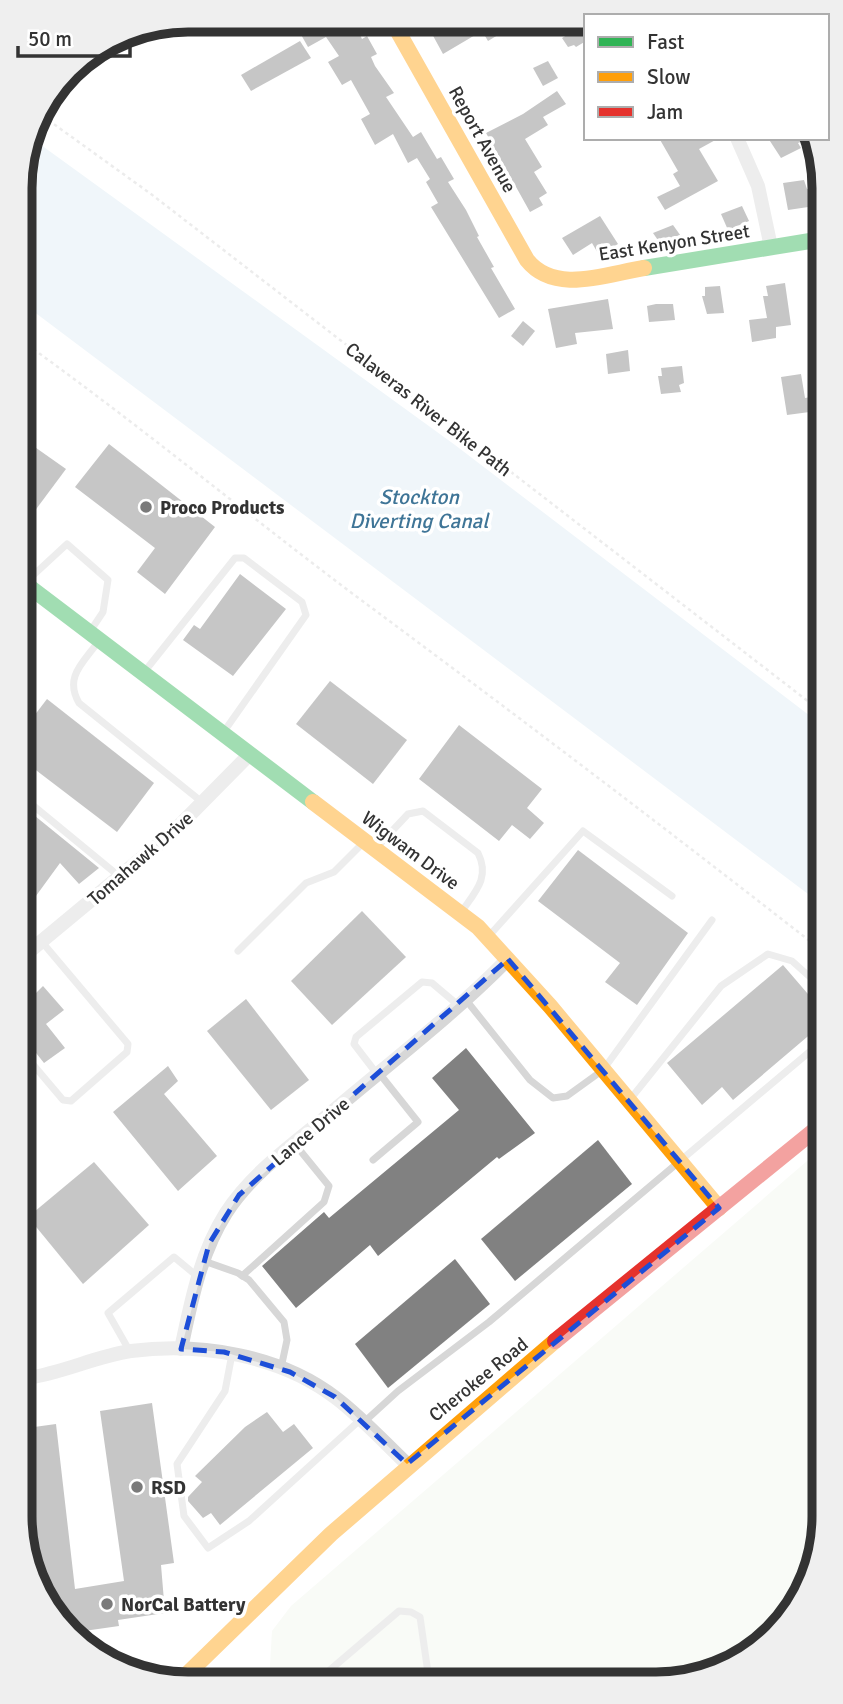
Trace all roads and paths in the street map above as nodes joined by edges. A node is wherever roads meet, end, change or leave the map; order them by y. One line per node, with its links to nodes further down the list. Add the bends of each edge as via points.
1 (399, 32): 6 (street, Report Avenue, via 527,260)
2 (48, 120): 12 (path, Calaveras River Bike Path, via 151,194)
3 (738, 140): 5 (street, via 758,186)
4 (811, 241): 5 (street, East Kenyon Street)
5 (771, 247): 6 (street, East Kenyon Street, via 569,280)
6 (540, 275)
7 (32, 348): 23 (path)
8 (32, 576): 10 (lane, via 67,544 108,579)
9 (32, 589): 10 (street, Wigwam Drive)
10 (94, 636): 11 (street, Wigwam Drive); 15 (lane, via 72,679 71,689 79,703)
11 (143, 673): 13 (street, Wigwam Drive); 13 (lane, via 235,558 244,558 302,602 306,615)
12 (811, 704)
13 (222, 733): 14 (street, Wigwam Drive)
14 (250, 754): 15 (street, Tomahawk Drive); 17 (street, Wigwam Drive)
15 (203, 802): 18 (street, Tomahawk Drive)
16 (32, 805): 18 (lane)
17 (370, 845): 20 (street, Wigwam Drive); 20 (lane, via 408,814 422,811 434,819 483,862 483,880); 26 (lane, via 334,872 306,883)
18 (120, 877): 24 (street, Tomahawk Drive)
19 (672, 895): 22 (lane, via 583,831)
20 (461, 914): 22 (street, Wigwam Drive)
21 (712, 920): 32 (lane)
22 (488, 937): 27 (street, Wigwam Drive)
23 (811, 941)
24 (41, 942): 25 (street, Tomahawk Drive); 31 (lane, via 128,1044 127,1052 71,1101 63,1100)
25 (32, 948)
26 (238, 951)
27 (508, 959): 29 (street, Lance Drive); 32 (street, Wigwam Drive)
28 (811, 978): 34 (lane, via 792,961 768,954 721,986)
29 (462, 1003): 32 (lane, via 530,1080 553,1098 567,1096); 33 (street, Lance Drive); 33 (lane, via 432,983 422,982 393,1006 356,1037 354,1044)
30 (811, 1051): 38 (lane)
31 (32, 1063)
32 (603, 1070): 34 (street, Wigwam Drive)
33 (378, 1073): 36 (street, Lance Drive); 37 (lane, via 418,1122)
34 (629, 1101): 38 (street, Wigwam Drive)
35 (811, 1133): 39 (street, Cherokee Road)
36 (294, 1143): 40 (street, Lance Drive, via 239,1195); 42 (lane, via 329,1186 328,1194)
37 (373, 1160)
38 (680, 1162): 39 (street, Wigwam Drive); 48 (lane)
39 (719, 1208): 49 (street, Cherokee Road)
40 (203, 1261): 41 (street, Lance Drive); 42 (lane)
41 (197, 1276): 43 (street, Lance Drive); 44 (lane, via 174,1257 108,1312)
42 (242, 1276): 46 (lane, via 284,1322 287,1340)
43 (181, 1349): 44 (street); 45 (street)
44 (130, 1352): 47 (street)
45 (232, 1353): 46 (street); 48 (lane, via 225,1391 177,1464 184,1516 208,1548 249,1521)
46 (281, 1368): 48 (street, via 335,1397)
47 (32, 1377)
48 (362, 1422): 49 (street)
49 (407, 1464): 50 (street, Cherokee Road, via 293,1566)
50 (189, 1672)
51 (328, 1672): 52 (lane, via 399,1611 420,1617)
52 (428, 1672)

